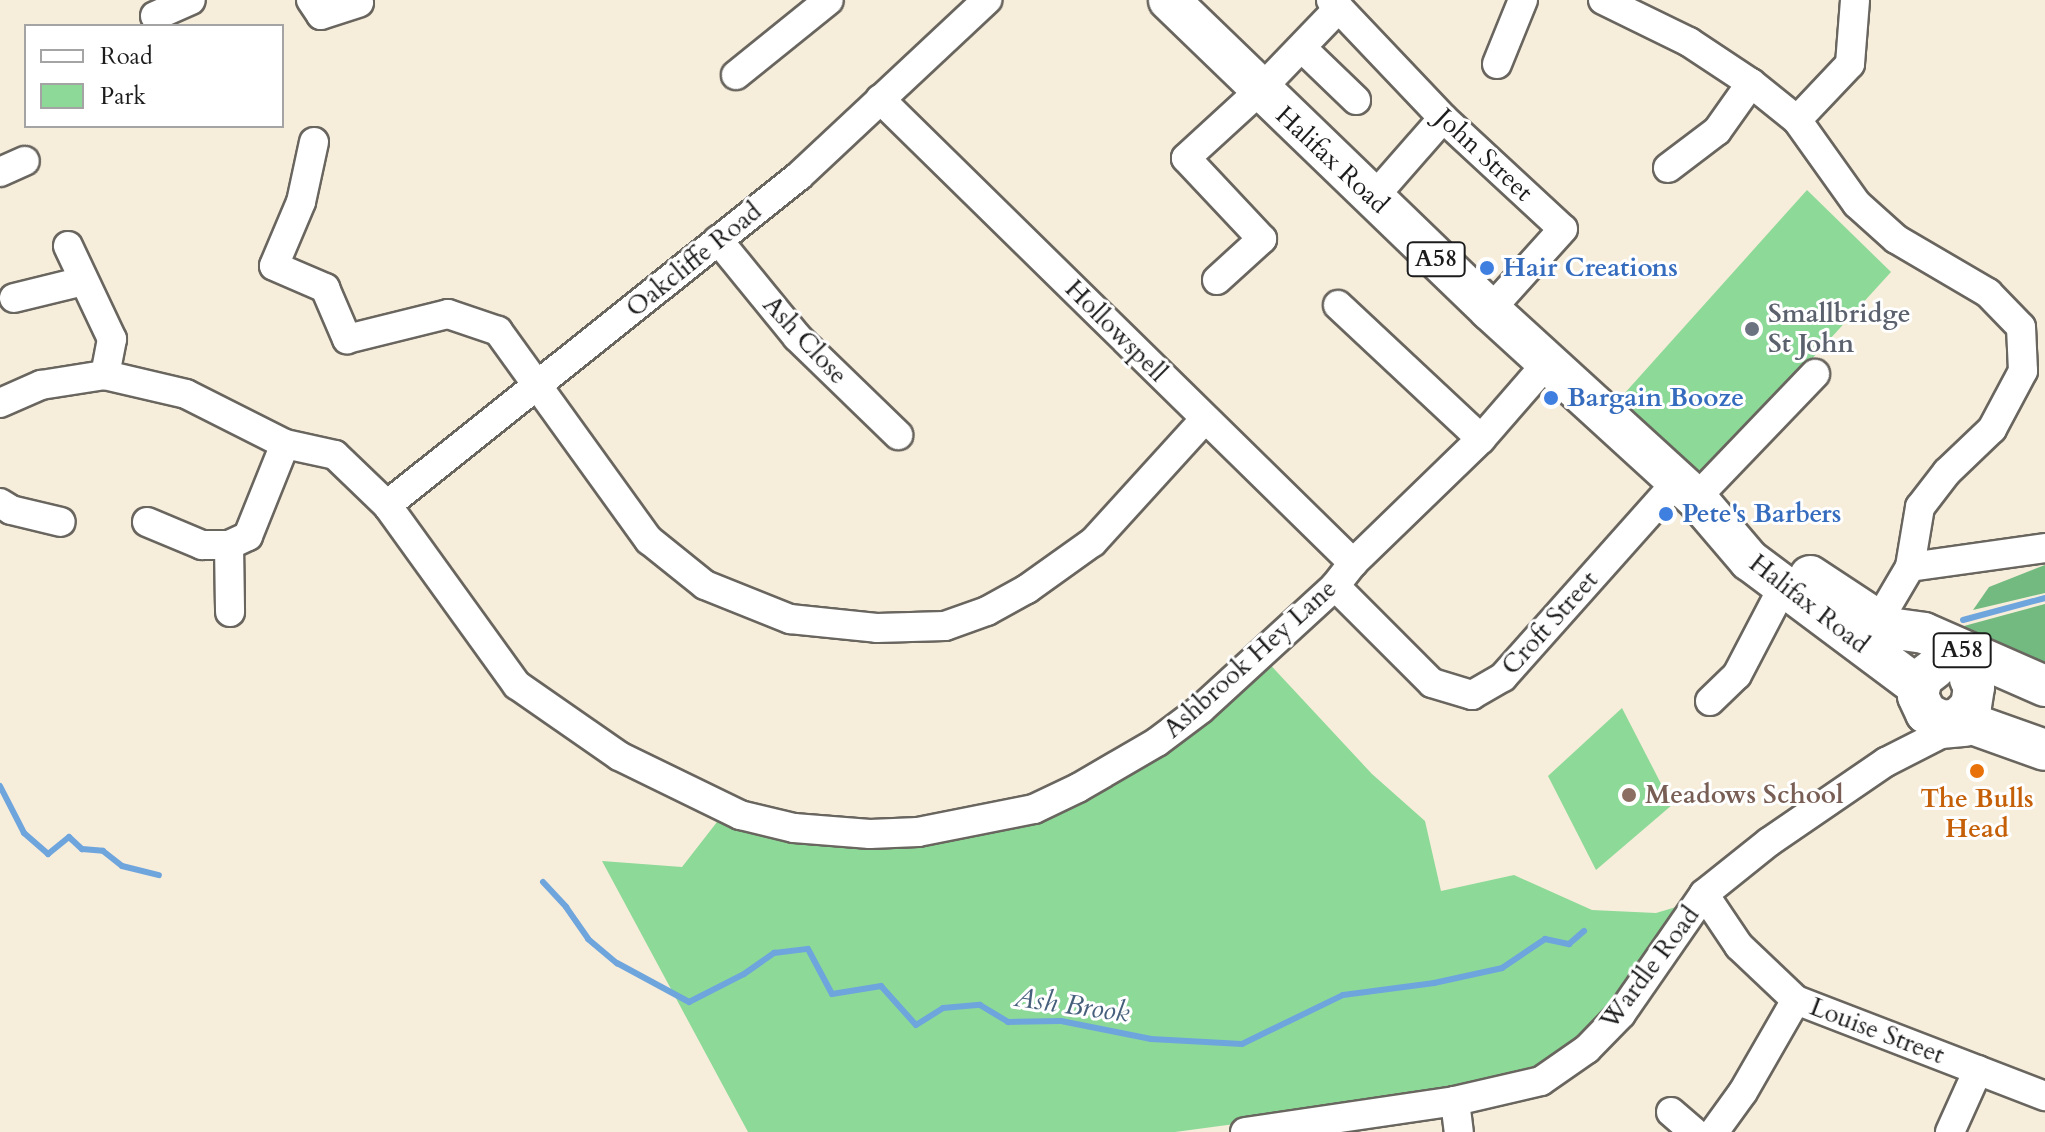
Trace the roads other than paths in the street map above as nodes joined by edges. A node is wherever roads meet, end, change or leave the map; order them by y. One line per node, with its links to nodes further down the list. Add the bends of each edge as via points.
1 (191, 0): 12 (street)
2 (311, 0): 9 (street, via 321,15)
3 (829, 0): 15 (street)
4 (1169, 0): 17 (highway, Halifax Road / A58)
5 (1523, 0): 14 (street)
6 (1603, 0): 11 (street)
7 (1855, 0): 21 (street, via 1850,64)
8 (981, 2): 18 (street, Oakcliffe Road)
9 (359, 3)
10 (1335, 4): 13 (street); 20 (street, John Street)
11 (1645, 8): 16 (street)
12 (155, 16)
13 (1302, 48): 17 (street); 19 (street)
14 (1497, 64)
15 (736, 75)
16 (1751, 83): 21 (street); 23 (street, via 1717,131)
17 (1259, 91): 24 (highway, Halifax Road / A58); 27 (street, via 1186,158 1262,239)
18 (880, 99): 25 (street, Oakcliffe Road, via 799,176); 37 (street, Hollowspell)
19 (1356, 100)
20 (1443, 118): 24 (street); 31 (street, John Street, via 1563,229)
21 (1797, 120): 49 (street, via 1857,204 1896,239 1988,293 2021,327 2023,371 1992,429 1920,507)
22 (314, 142): 35 (street, via 301,202 274,266 325,288 347,339 448,314 498,331)
23 (1668, 168)
24 (1373, 198): 31 (highway, Halifax Road / A58)
25 (718, 240): 35 (street, Oakcliffe Road); 38 (street, Ash Close, via 797,337)
26 (68, 246): 28 (street)
27 (1217, 280)
28 (83, 281): 29 (street); 34 (street, via 112,339)
29 (14, 298)
30 (1338, 305): 39 (street)
31 (1490, 310): 32 (highway, Halifax Road / A58)
32 (1547, 363): 39 (street, Ashbrook Hey Lane); 41 (highway, Halifax Road / A58)
33 (1815, 374): 41 (street, Croft Street)
34 (105, 375): 36 (street, via 41,385); 40 (street, Ashbrook Hey Lane, via 186,394)
35 (537, 385): 37 (street, via 649,540 705,585 790,619 877,628 945,626 1027,589 1093,542); 43 (street, Oakcliffe Road)
36 (0, 403)
37 (1205, 419): 48 (street, Hollowspell)
38 (898, 435)
39 (1481, 439): 48 (street, Ashbrook Hey Lane)
40 (285, 444): 43 (street, Ashbrook Hey Lane, via 335,455); 46 (street, via 248,536)
41 (1694, 497): 50 (street, Croft Street, via 1503,677 1472,695 1432,683); 51 (highway, Halifax Road / A58, via 1749,560); 53 (highway, Halifax Road / A58)
42 (0, 503): 44 (street)
43 (387, 505): 50 (street, Ashbrook Hey Lane, via 517,685 619,756 740,815 794,828 918,832 1034,809 1118,766 1201,709)
44 (61, 522)
45 (147, 522): 46 (street, via 202,545)
46 (229, 545): 52 (street)
47 (2045, 548): 49 (street)
48 (1353, 563): 50 (street, Ashbrook Hey Lane)
49 (1910, 567): 53 (street)
50 (1335, 586)
51 (1783, 587): 53 (highway, Halifax Road / A58); 55 (street, via 1737,675)
52 (230, 612)
53 (1877, 632): 54 (highway, Halifax Road / A58, via 1924,633); 56 (highway, Halifax Road / A58)
54 (2045, 686)
55 (1710, 701)
56 (1938, 703): 57 (highway, A58); 58 (highway, Halifax Road / A58); 59 (street, Wardle Road, via 1886,762)
57 (2045, 706)
58 (2035, 747)
59 (1704, 894): 60 (street, Louise Street, via 1739,946); 63 (street, Wardle Road, via 1621,1014 1587,1049 1541,1081)
60 (1796, 1000): 61 (street, Louise Street); 68 (street)
61 (1978, 1070): 62 (street, Louise Street); 69 (street)
62 (2045, 1096)
63 (1455, 1101): 65 (street, Wardle Road); 66 (street)
64 (1671, 1112): 67 (street)
65 (1245, 1132)
66 (1459, 1132)
67 (1694, 1132)
68 (1714, 1132)
69 (1950, 1132)

